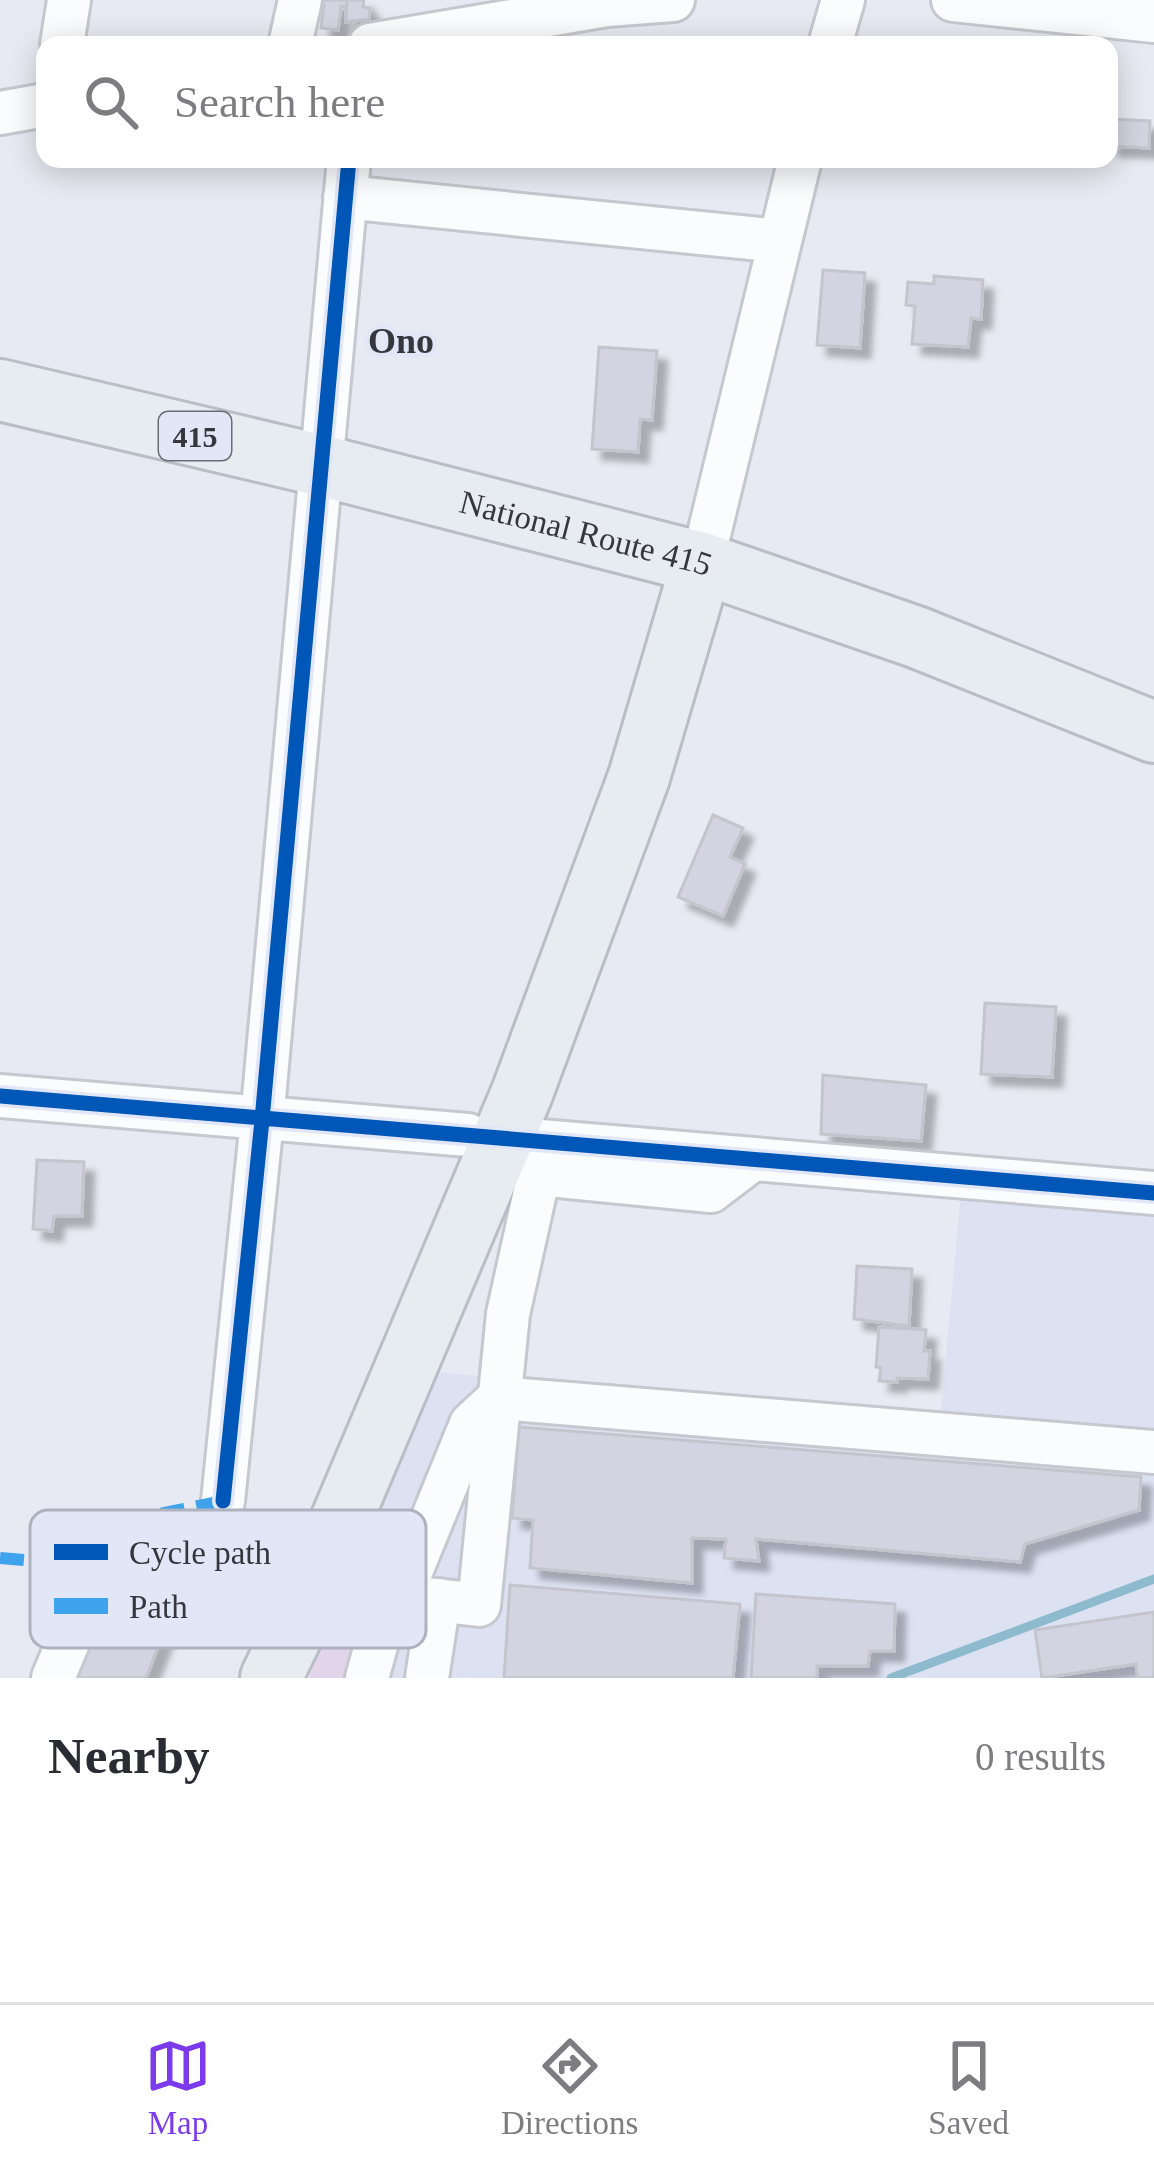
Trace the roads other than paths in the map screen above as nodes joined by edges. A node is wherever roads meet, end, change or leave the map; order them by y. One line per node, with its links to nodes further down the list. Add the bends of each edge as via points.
1 (69, 0): 9 (street)
2 (299, 0): 10 (street)
3 (673, 0): 6 (street)
4 (843, 0): 12 (street)
5 (953, 0): 8 (street)
6 (516, 10): 7 (street)
7 (472, 14): 11 (street)
8 (1154, 21)
9 (63, 36)
10 (292, 36)
11 (400, 36)
12 (833, 36)
13 (36, 107): 14 (street)
14 (0, 113)
15 (798, 168): 17 (street)
16 (347, 178): 17 (street); 19 (street)
17 (779, 241): 20 (street)
18 (0, 390): 19 (highway, National Route 415 / 415)
19 (319, 465): 20 (highway, National Route 415 / 415); 23 (street)
20 (701, 563): 21 (highway, National Route 415 / 415); 31 (highway, via 639,777 570,968)
21 (1154, 732)
22 (0, 1096): 23 (street)
23 (262, 1120): 24 (street); 30 (street)
24 (468, 1135)
25 (517, 1139): 26 (street)
26 (753, 1159): 27 (street); 28 (street, via 711,1191 539,1174 508,1314)
27 (1154, 1193)
28 (499, 1399): 29 (street); 32 (street, via 471,1424); 33 (street, via 479,1605)
29 (1154, 1452)
30 (224, 1501)
31 (346, 1510)
32 (426, 1578)
33 (426, 1599)
34 (66, 1648): 38 (street)
35 (287, 1648): 39 (highway)
36 (375, 1648): 40 (street)
37 (425, 1648): 41 (street)
38 (53, 1678)
39 (275, 1678)
40 (367, 1678)
41 (428, 1678)

